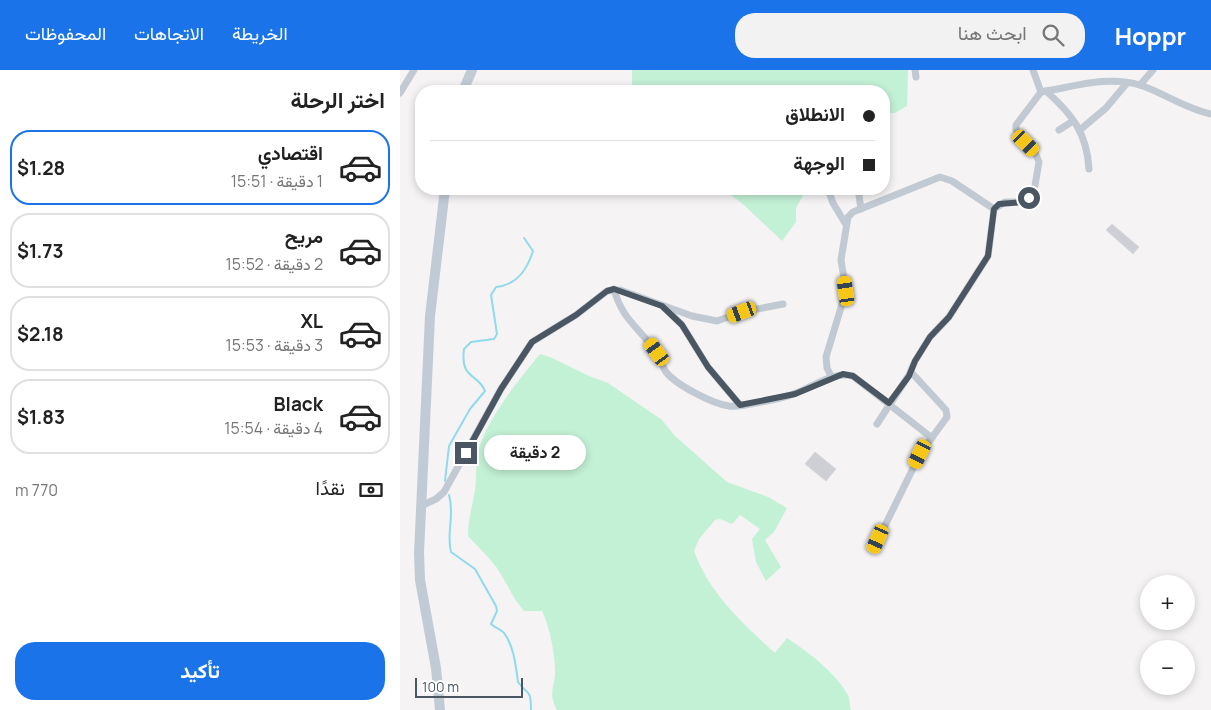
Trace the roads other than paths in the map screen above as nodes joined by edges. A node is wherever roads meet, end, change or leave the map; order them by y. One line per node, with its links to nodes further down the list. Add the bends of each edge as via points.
1 (414, 70): 9 (street)
2 (472, 70): 6 (street)
3 (1033, 70): 8 (street)
4 (1153, 70): 7 (street)
5 (1127, 83): 7 (street); 8 (street, via 1102,81); 12 (street, via 1106,108)
6 (466, 85)
7 (1140, 85): 10 (street)
8 (1043, 91): 11 (street); 19 (street, via 1018,121 1016,130 1037,155 1034,191 1023,202 1005,202)
9 (400, 93)
10 (1211, 114)
11 (1073, 121): 12 (street); 13 (street)
12 (1081, 129): 14 (street, via 1086,141)
13 (1059, 130)
14 (1089, 169)
15 (444, 195): 30 (street, via 430,316)
16 (830, 195): 20 (street)
17 (859, 195): 18 (street)
18 (861, 209): 19 (street, via 940,177 952,181); 20 (street, via 848,217)
19 (994, 209): 24 (street, via 988,256 949,317 930,337)
20 (845, 223): 25 (street, via 841,260 846,291 826,357)
21 (614, 289): 23 (street); 27 (street, via 623,314 648,340 663,361 665,371 685,387 714,402 730,407); 30 (street, via 532,342 501,389 444,492)
22 (783, 304): 23 (street, via 716,321)
23 (662, 306): 27 (street, via 682,325 708,367)
24 (911, 372): 26 (street); 29 (street, via 948,414)
25 (831, 376): 26 (street, via 853,376); 27 (street, via 795,394)
26 (889, 403): 28 (street); 29 (street)
27 (740, 405)
28 (876, 424)
29 (932, 438): 31 (street, via 920,454)
30 (421, 506): 32 (street, via 420,580)
31 (874, 548)
32 (440, 710)

